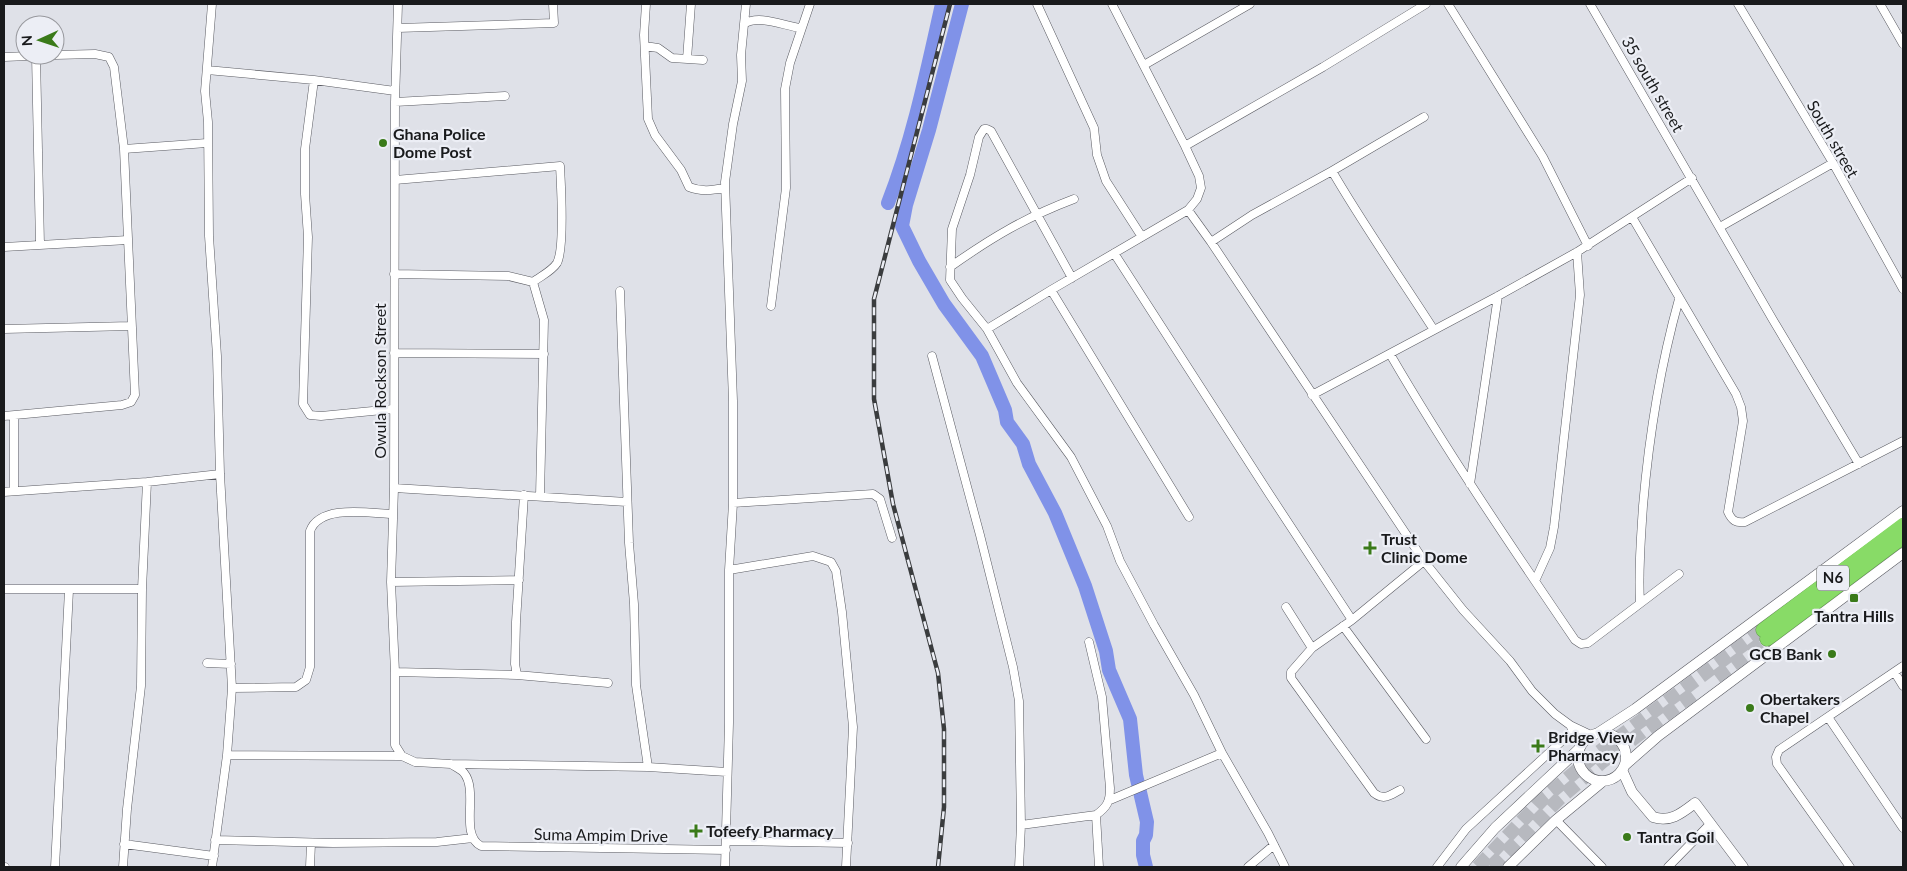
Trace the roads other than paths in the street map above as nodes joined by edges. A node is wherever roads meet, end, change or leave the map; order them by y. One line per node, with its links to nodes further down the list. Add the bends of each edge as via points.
1 (212, 4): 26 (street)
2 (398, 4): 17 (street, Owula Rockson Street)
3 (553, 4): 17 (street, via 554,23)
4 (646, 4): 20 (street)
5 (691, 4): 22 (street)
6 (746, 4): 16 (street)
7 (810, 4): 18 (street)
8 (1037, 4): 45 (street, via 1094,128 1097,155 1106,181)
9 (1112, 4): 25 (street)
10 (1250, 4): 25 (street)
11 (1426, 4): 33 (street)
12 (1448, 4): 49 (street, via 1542,157)
13 (1590, 4): 37 (street, 35 south street)
14 (1738, 4): 35 (street, South street)
15 (1880, 4): 19 (street)
16 (744, 24): 18 (street, via 761,20); 39 (street, via 742,81)
17 (398, 28): 28 (street, Owula Rockson Street)
18 (802, 28): 62 (street, via 785,89 786,188)
19 (1903, 44)
20 (644, 46): 22 (street, via 658,48 672,58); 39 (street, via 648,119 655,135 681,170 689,187 701,190)
21 (65, 55): 34 (street, via 108,57 114,67)
22 (688, 59): 23 (street)
23 (703, 60)
24 (36, 65): 48 (street)
25 (1144, 65): 33 (street)
26 (206, 70): 27 (street); 32 (street)
27 (314, 80): 28 (street); 72 (street, via 305,149 308,237 303,404 310,415 321,416)
28 (395, 91): 30 (street, Owula Rockson Street)
29 (506, 96): 30 (street)
30 (395, 102): 38 (street, Owula Rockson Street)
31 (1424, 117): 36 (street)
32 (207, 143): 34 (street); 77 (street)
33 (1186, 146): 41 (street, via 1201,188)
34 (124, 149): 46 (street)
35 (1833, 163): 44 (street); 57 (street, South street)
36 (1332, 171): 47 (street, via 1252,215); 66 (street)
37 (1692, 178): 43 (street); 44 (street, 35 south street)
38 (395, 180): 54 (street, Owula Rockson Street); 56 (street, via 560,166 559,259 552,269)
39 (725, 188): 86 (street, via 733,401)
40 (1074, 199): 42 (street)
41 (1188, 210): 45 (street); 47 (street)
42 (1036, 213): 53 (street); 53 (street, via 991,131 984,129 952,229); 55 (street)
43 (1632, 217): 49 (street); 61 (street)
44 (1720, 227): 76 (street, 35 south street)
45 (1142, 237): 52 (street)
46 (128, 240): 48 (street); 63 (street)
47 (1212, 242): 71 (street)
48 (40, 245): 50 (street)
49 (1588, 246): 51 (street)
50 (4, 247)
51 (1577, 252): 60 (street); 98 (street, via 1580,294 1554,527 1550,548)
52 (1114, 253): 55 (street); 105 (street)
53 (950, 267): 65 (street, via 950,280)
54 (394, 274): 56 (street, via 508,276); 67 (street, Owula Rockson Street)
55 (1072, 278): 58 (street)
56 (533, 282): 68 (street, via 544,320)
57 (1903, 289)
58 (1050, 290): 65 (street); 89 (street)
59 (620, 291): 85 (street)
60 (1498, 296): 66 (street); 79 (street)
61 (1679, 299): 76 (street, via 1741,407 1743,421 1728,512 1731,519 1737,523 1745,522); 103 (street, via 1663,363 1646,466)
62 (771, 306)
63 (131, 326): 64 (street); 74 (street, via 135,395 131,402)
64 (4, 328)
65 (987, 329): 123 (street, via 1017,383 1071,457 1107,526 1120,561)
66 (1434, 330): 69 (street)
67 (394, 353): 68 (street); 72 (street, Owula Rockson Street)
68 (544, 354): 84 (street)
69 (1390, 354): 71 (street); 79 (street)
70 (932, 356): 137 (street, via 1013,668 1019,701)
71 (1312, 394): 94 (street)
72 (394, 409): 80 (street, Owula Rockson Street)
73 (4, 416): 74 (street)
74 (14, 416): 81 (street)
75 (1903, 441): 76 (street)
76 (1859, 464)
77 (220, 474): 78 (street); 110 (street)
78 (147, 482): 81 (street); 101 (street)
79 (1470, 484): 98 (street)
80 (394, 488): 83 (street); 88 (street, Owula Rockson Street)
81 (14, 490): 82 (street)
82 (4, 492)
83 (524, 494): 84 (street); 97 (street)
84 (540, 496): 85 (street)
85 (627, 502): 127 (street, via 636,685)
86 (733, 503): 92 (street, via 873,494 880,499); 95 (street)
87 (1903, 511): 120 (main road, via 1643,703)
88 (392, 514): 99 (street, Owula Rockson Street); 117 (street, via 328,514 313,523 310,531 310,666 306,680 296,687)
89 (1190, 518)
90 (1903, 525): 91 (highway, N6, via 1765,635)
91 (1903, 537)
92 (892, 538)
93 (1903, 553): 128 (main road, via 1658,736)
94 (1424, 561): 105 (street); 119 (street, via 1532,691)
95 (729, 570): 129 (street, via 730,723); 143 (street, via 813,556 831,562 836,571 853,727)
96 (1679, 574): 103 (street)
97 (518, 580): 99 (street); 114 (street)
98 (1535, 581): 103 (street, via 1581,644 1588,643)
99 (391, 582): 112 (street, Owula Rockson Street)
100 (4, 588): 102 (street)
101 (142, 589): 102 (street); 144 (street, via 141,686)
102 (69, 590): 148 (street)
103 (1640, 602)
104 (1286, 607): 108 (street)
105 (1352, 620): 106 (street)
106 (1343, 626): 108 (street); 121 (street)
107 (1089, 642): 133 (street, via 1102,697)
108 (1312, 648): 131 (street, via 1293,669 1291,678 1374,793 1386,798)
109 (207, 664): 110 (street)
110 (231, 664): 117 (street)
111 (1903, 666): 113 (street)
112 (395, 672): 114 (street); 125 (street, Owula Rockson Street, via 395,745)
113 (1895, 673): 116 (street); 118 (street)
114 (517, 675): 115 (street)
115 (608, 682)
116 (1903, 686)
117 (232, 688): 124 (street)
118 (1828, 717): 138 (street); 164 (street, via 1779,750 1777,764)
119 (1573, 728): 120 (street); 122 (street); 158 (street, via 1466,829)
120 (1595, 734): 122 (main road); 128 (main road, via 1618,739 1626,753)
121 (1426, 739)
122 (1579, 748): 130 (main road, via 1578,763 1582,772 1589,778); 159 (main road, via 1495,828)
123 (1222, 753): 133 (street); 145 (street)
124 (227, 755): 125 (street); 139 (street)
125 (402, 756): 126 (street, via 415,762)
126 (451, 764): 127 (street); 140 (street, via 464,772 469,783)
127 (648, 767): 129 (street)
128 (1623, 768): 130 (main road, via 1618,776); 132 (main road)
129 (727, 772): 141 (street)
130 (1604, 782): 132 (main road); 135 (main road)
131 (1400, 790)
132 (1632, 792): 136 (main road, via 1653,817 1663,820 1674,817 1695,803)
133 (1110, 800): 134 (street)
134 (1096, 815): 137 (street); 155 (street)
135 (1556, 820): 160 (main road); 161 (street)
136 (1711, 823): 162 (street); 163 (main road)
137 (1021, 825): 154 (street)
138 (1903, 828)
139 (215, 840): 142 (street, Suma Ampim Drive); 147 (street)
140 (474, 841): 142 (street, Suma Ampim Drive); 146 (street, Suma Ampim Drive, via 481,846)
141 (727, 841): 143 (street); 146 (street)
142 (312, 843): 151 (street)
143 (848, 843): 153 (street)
144 (124, 844): 147 (street); 149 (street)
145 (1274, 846): 156 (street); 157 (street)
146 (726, 850): 152 (street)
147 (214, 856): 150 (street)
148 (55, 867)
149 (123, 867)
150 (212, 867)
151 (310, 867)
152 (725, 867)
153 (846, 867)
154 (1019, 867)
155 (1099, 867)
156 (1248, 867)
157 (1285, 867)
158 (1437, 867)
159 (1461, 867)
160 (1508, 867)
161 (1602, 867)
162 (1668, 867)
163 (1743, 867)
164 (1850, 867)

